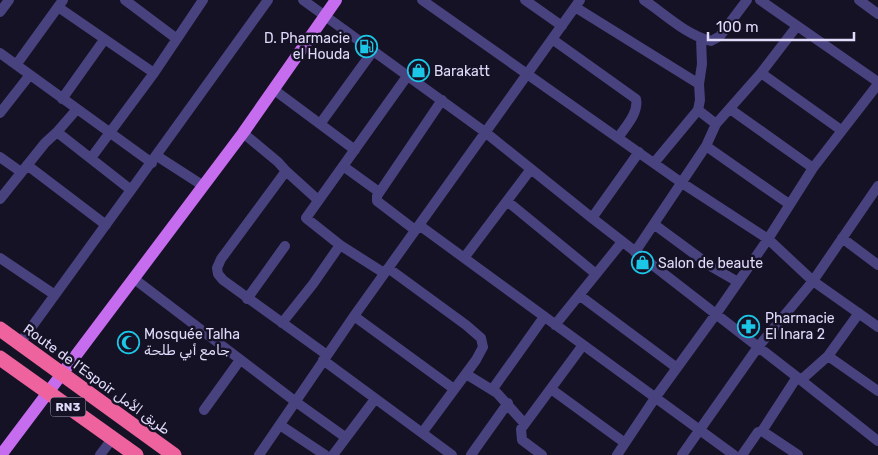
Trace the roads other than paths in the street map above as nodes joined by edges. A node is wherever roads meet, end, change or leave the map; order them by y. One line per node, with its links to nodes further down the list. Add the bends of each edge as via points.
1 (9, 0): 17 (street)
2 (125, 0): 23 (street)
3 (268, 0): 56 (street)
4 (303, 0): 19 (street)
5 (336, 0): 19 (main road)
6 (422, 0): 32 (street)
7 (525, 0): 20 (street)
8 (644, 0): 24 (street)
9 (747, 0): 24 (street, via 720,36 711,41)
10 (760, 0): 16 (street)
11 (780, 0): 16 (street)
12 (859, 0): 18 (street)
13 (201, 1): 23 (street)
14 (61, 4): 25 (street); 28 (street)
15 (578, 4): 20 (street); 35 (street)
16 (774, 9): 21 (street)
17 (0, 12)
18 (878, 14)
19 (324, 15): 26 (street); 36 (main road)
20 (562, 26): 22 (street)
21 (797, 26): 30 (street); 34 (street)
22 (552, 38): 32 (street); 50 (street, via 636,99 638,105)
23 (177, 39): 29 (street)
24 (701, 39): 35 (street)
25 (104, 40): 29 (street); 37 (street)
26 (373, 50): 31 (street); 43 (street)
27 (0, 53): 28 (street)
28 (16, 65): 33 (street)
29 (154, 73): 47 (street)
30 (761, 73): 40 (street); 45 (street)
31 (408, 75): 38 (street); 52 (street)
32 (527, 75): 48 (street); 50 (street)
33 (29, 76): 37 (street); 42 (street)
34 (878, 83): 45 (street)
35 (699, 84): 41 (street)
36 (273, 89): 43 (street); 49 (main road)
37 (62, 99): 39 (street)
38 (442, 100): 48 (street); 67 (street)
39 (77, 109): 46 (street); 47 (street)
40 (730, 109): 44 (street); 60 (street)
41 (698, 110): 44 (street); 57 (street)
42 (0, 113)
43 (320, 124): 52 (street)
44 (716, 124): 51 (street)
45 (841, 130): 60 (street)
46 (57, 132): 55 (street); 59 (street)
47 (110, 132): 55 (street); 56 (street)
48 (485, 132): 61 (street); 75 (street)
49 (243, 133): 62 (street); 64 (main road)
50 (618, 138): 53 (street)
51 (706, 146): 63 (street); 71 (street)
52 (354, 150): 58 (street)
53 (639, 152): 57 (street); 72 (street)
54 (0, 157): 59 (street)
55 (91, 158): 66 (street)
56 (154, 159): 64 (street); 66 (street)
57 (654, 163): 63 (street)
58 (343, 166): 67 (street); 69 (street)
59 (24, 168): 68 (street); 73 (street)
60 (813, 168): 71 (street)
61 (531, 169): 70 (street); 72 (street)
62 (286, 171): 69 (street); 92 (street, via 220,259 217,268 223,280)
63 (682, 183): 74 (street); 77 (street)
64 (202, 186): 87 (main road)
65 (878, 186): 76 (street)
66 (131, 190): 73 (street)
67 (379, 192): 75 (street, via 377,201)
68 (0, 199)
69 (318, 200): 79 (street, via 306,218)
70 (507, 201): 83 (street); 86 (street)
71 (789, 204): 77 (street)
72 (592, 218): 78 (street)
73 (106, 225): 90 (street)
74 (655, 225): 81 (street); 89 (street)
75 (417, 228): 83 (street); 85 (street)
76 (842, 238): 84 (street); 88 (street)
77 (768, 239): 88 (street); 89 (street)
78 (622, 242): 81 (street); 86 (street)
79 (340, 245): 85 (street); 97 (street)
80 (285, 246): 92 (street)
81 (635, 252): 93 (street)
82 (0, 258): 90 (street)
83 (464, 258): 96 (street)
84 (878, 265)
85 (386, 271): 95 (street); 110 (street, via 481,338 483,347)
86 (596, 274): 91 (street)
87 (133, 278): 107 (street); 109 (main road)
88 (814, 281): 94 (street); 103 (street)
89 (738, 282): 93 (street)
90 (55, 295): 101 (street)
91 (579, 295): 98 (street); 108 (street)
92 (248, 299): 97 (street)
93 (716, 314): 103 (street); 108 (street)
94 (859, 314): 99 (street); 104 (street)
95 (354, 316): 105 (street); 112 (street)
96 (544, 317): 98 (street); 114 (street)
97 (282, 324): 105 (street)
98 (555, 325): 102 (street)
99 (878, 327)
100 (0, 329): 101 (highway, Route de l’Espoir طريق الأمل / RN3)
101 (20, 343): 109 (highway, Route de l’Espoir طريق الأمل / RN3)
102 (583, 345): 113 (street); 117 (street)
103 (758, 348): 111 (street); 124 (street)
104 (828, 356): 111 (street); 115 (street)
105 (325, 357): 118 (street); 119 (street)
106 (0, 358): 116 (highway, RN3)
107 (240, 360): 119 (street); 121 (street)
108 (677, 368): 117 (street)
109 (62, 374): 116 (main road); 134 (highway, Route de l’Espoir طريق الأمل / RN3)
110 (466, 374): 112 (street); 114 (street)
111 (799, 378): 125 (street); 129 (street)
112 (454, 389): 126 (street)
113 (551, 389): 122 (street); 130 (street)
114 (492, 390): 120 (street)
115 (878, 391)
116 (48, 392): 128 (highway, RN3); 131 (main road)
117 (655, 398): 124 (street); 130 (street)
118 (375, 399): 126 (street); 127 (street)
119 (296, 402): 123 (street); 127 (street)
120 (508, 403): 122 (street); 139 (street)
121 (204, 410)
122 (524, 423): 140 (street, via 522,440)
123 (280, 426): 135 (street); 136 (street)
124 (699, 430): 142 (street); 143 (street)
125 (762, 431): 144 (street); 145 (street)
126 (422, 433): 138 (street)
127 (345, 438): 137 (street)
128 (112, 439): 132 (street); 133 (highway, RN3)
129 (878, 441)
130 (625, 443): 141 (street)
131 (4, 446)
132 (100, 455)
133 (136, 455)
134 (174, 455)
135 (259, 455)
136 (325, 455)
137 (333, 455)
138 (451, 455)
139 (471, 455)
140 (542, 455)
141 (616, 455)
142 (682, 455)
143 (734, 455)
144 (742, 455)
145 (798, 455)

